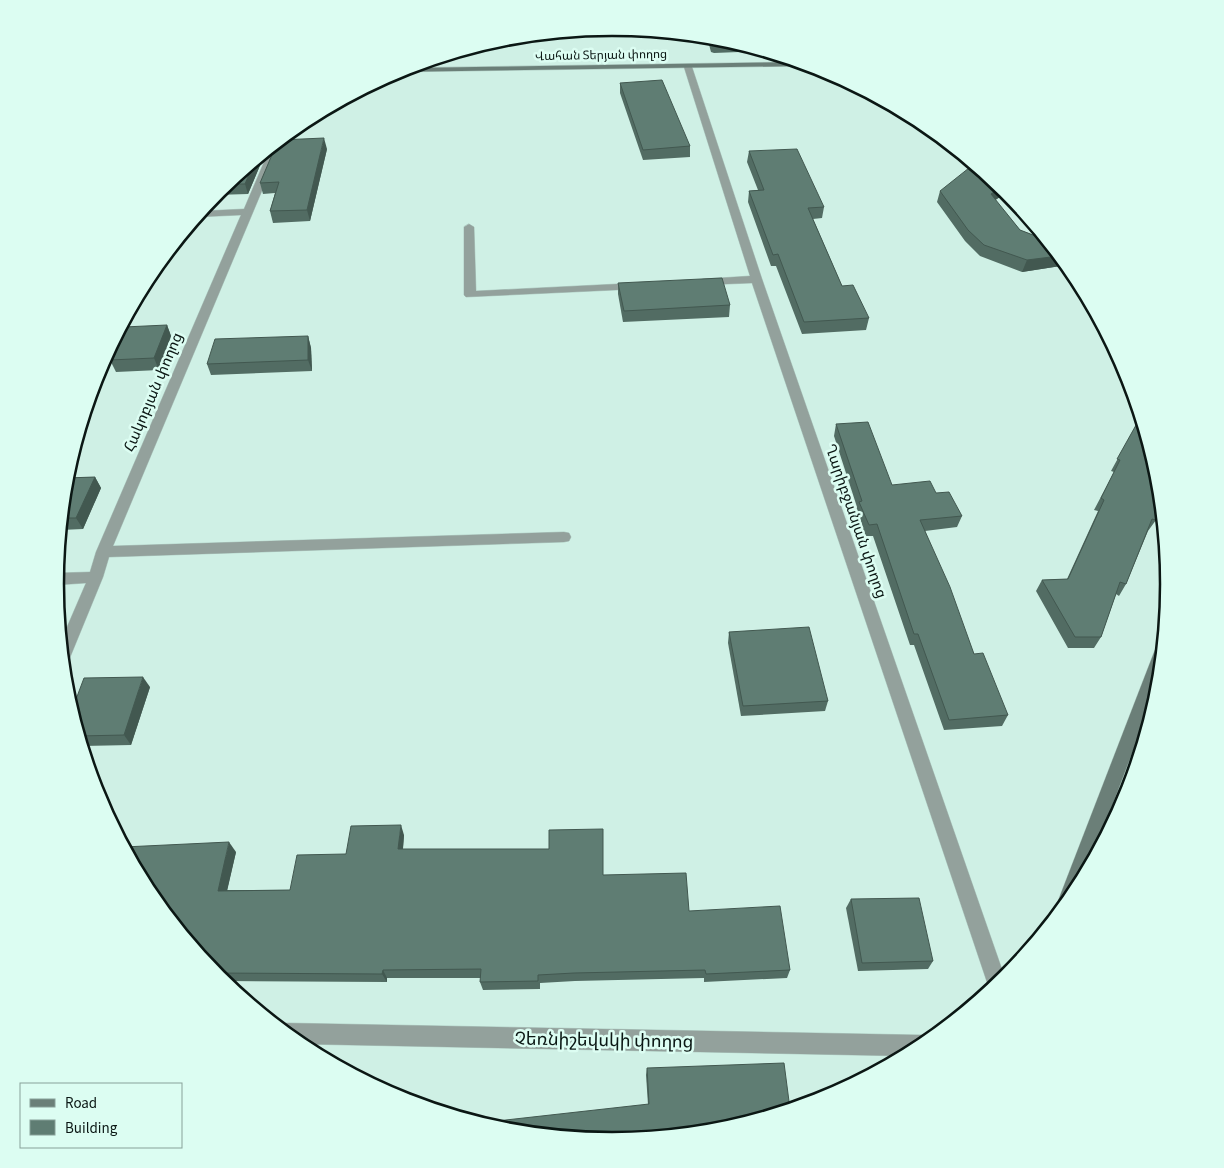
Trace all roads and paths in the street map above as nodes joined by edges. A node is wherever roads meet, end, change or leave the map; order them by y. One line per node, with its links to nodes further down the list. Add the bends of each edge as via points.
1 (786, 64): 2 (street, Վահան Տերյան փողոց)
2 (688, 67): 3 (street, Վահան Տերյան փողոց); 8 (street, Ղարիբջանյան փողոց)
3 (421, 71)
4 (272, 155): 5 (street, Հակոբյան փողոց)
5 (247, 212): 6 (street); 12 (street, Հակոբյան փողոց)
6 (209, 214)
7 (469, 227): 10 (street, via 470,295)
8 (756, 279): 9 (street); 18 (street, Ղարիբջանյան փողոց)
9 (687, 283)
10 (648, 285)
11 (564, 537): 12 (street)
12 (103, 552): 13 (street, Հակոբյան փողոց)
13 (96, 577): 14 (street); 15 (street, Հակոբյան փողոց)
14 (64, 579)
15 (68, 642)
16 (1150, 686): 17 (street)
17 (1079, 869)
18 (994, 976)
19 (300, 1033): 20 (street, Չեռնիշեվսկի փողոց)
20 (905, 1046)

